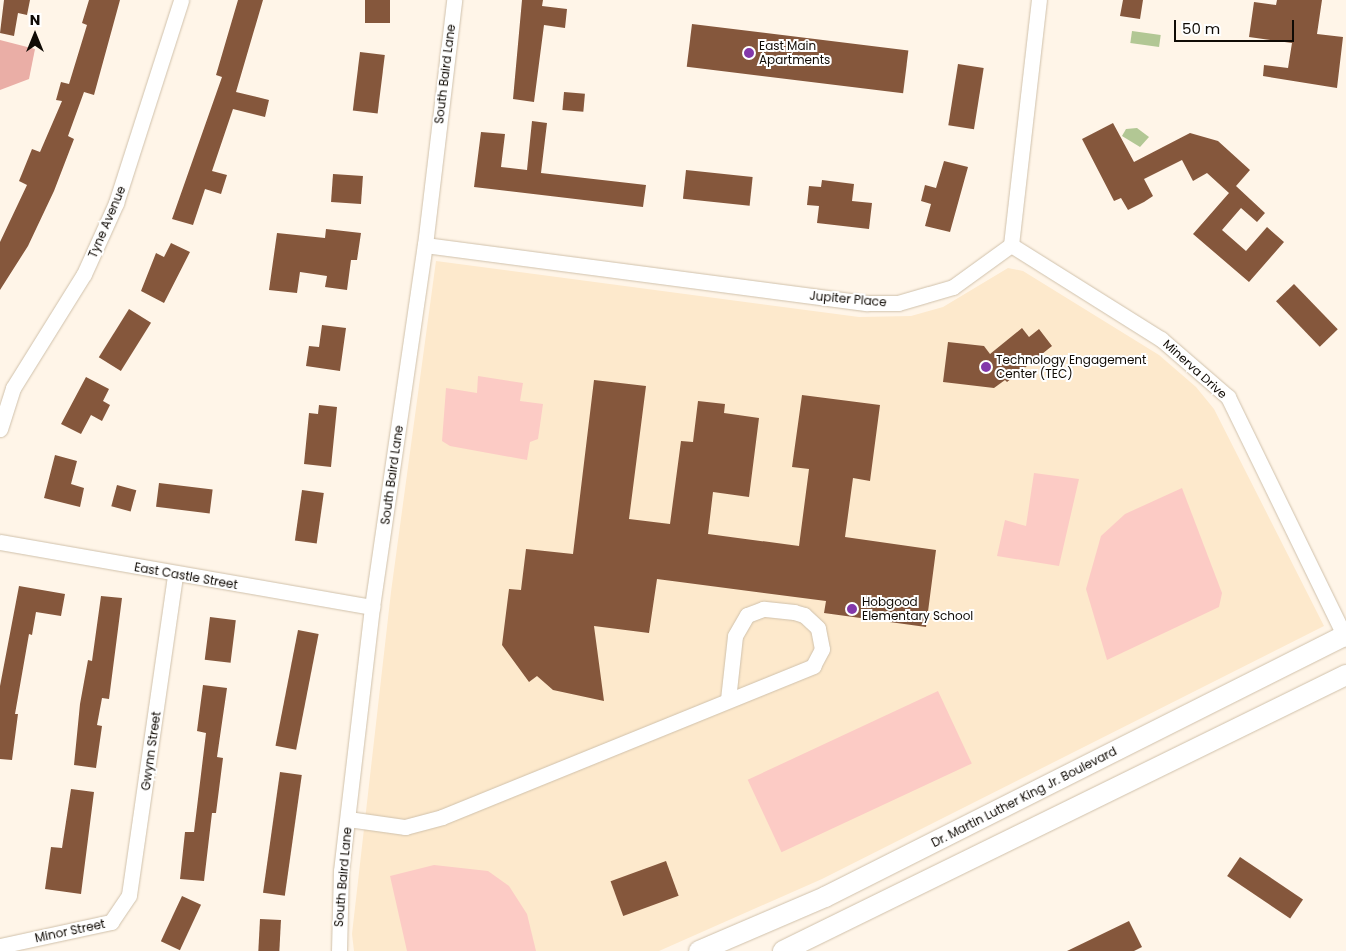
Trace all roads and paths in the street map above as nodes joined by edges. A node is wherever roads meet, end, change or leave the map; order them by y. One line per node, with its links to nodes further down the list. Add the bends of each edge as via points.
1 (181, 0): 6 (street, Tyne Avenue, via 116,203 84,274 13,388)
2 (454, 0): 4 (street, South Baird Lane)
3 (1039, 0): 5 (street)
4 (425, 245): 5 (street, Jupiter Place, via 867,303 898,303 953,287); 9 (street, South Baird Lane)
5 (1011, 245): 10 (street, Minerva Drive, via 1161,339 1228,397)
6 (0, 429)
7 (0, 542): 8 (street, East Castle Street)
8 (175, 574): 9 (street, East Castle Street); 14 (street, Gwynn Street, via 135,865 129,895)
9 (372, 607): 13 (street, South Baird Lane)
10 (1345, 636): 17 (main road, Dr. Martin Luther King Jr. Boulevard, via 825,897)
11 (1346, 675): 18 (main road)
12 (728, 698): 12 (street, via 813,666 822,649 818,628 804,615 794,612 763,609 747,616 735,636); 13 (street, via 442,817 405,827)
13 (348, 819): 16 (street, South Baird Lane, via 341,871)
14 (112, 922): 15 (street, Minor Street)
15 (0, 946)
16 (339, 951)
17 (699, 951)
18 (784, 951)

